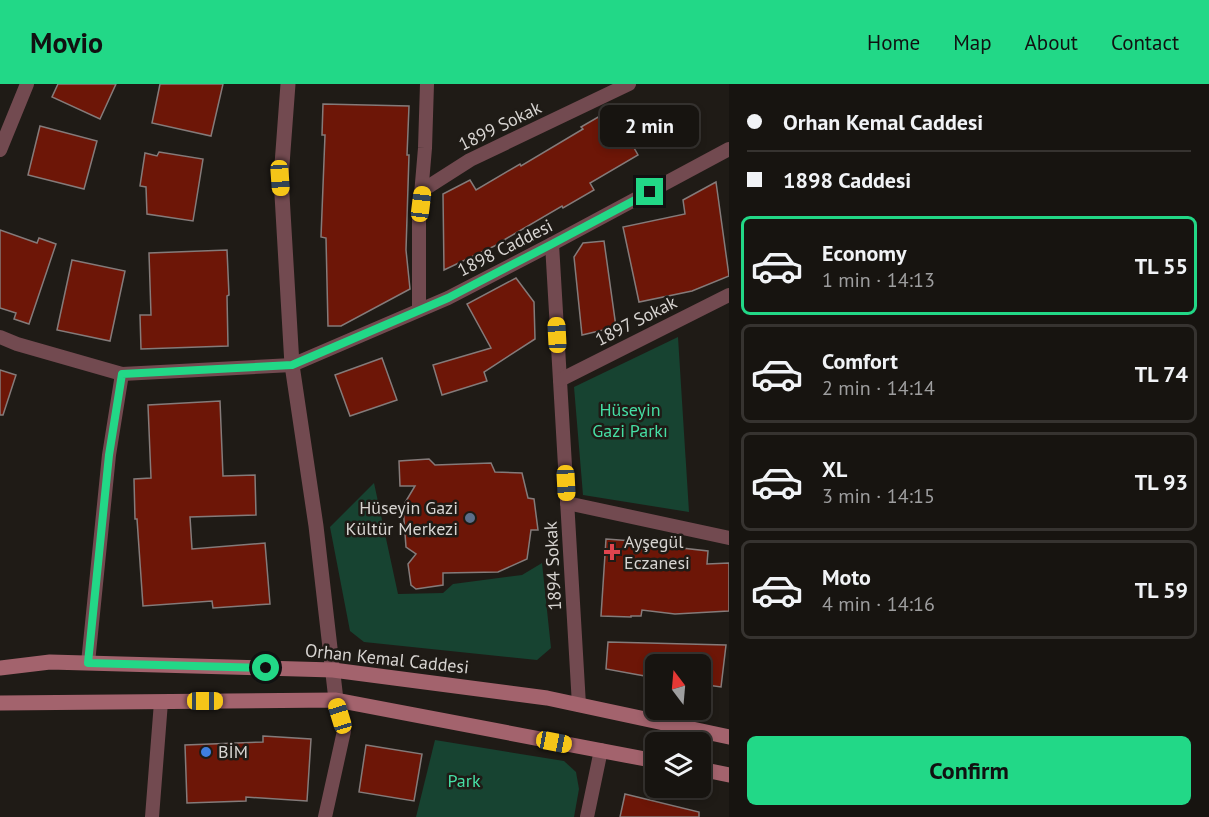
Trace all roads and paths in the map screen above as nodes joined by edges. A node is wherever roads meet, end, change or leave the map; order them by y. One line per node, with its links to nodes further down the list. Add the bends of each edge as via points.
1 (27, 84): 7 (street)
2 (288, 84): 13 (street, via 280,178)
3 (427, 84): 8 (street)
4 (629, 84): 5 (street, 1899 Sokak)
5 (609, 89): 8 (street, 1899 Sokak, via 470,160)
6 (729, 149): 9 (street, 1898 Caddesi)
7 (0, 150)
8 (423, 190): 11 (street, via 419,218)
9 (552, 244): 11 (street, 1898 Caddesi); 15 (street, 1894 Sokak)
10 (729, 295): 15 (street, 1897 Sokak)
11 (419, 310): 13 (street, 1898 Caddesi)
12 (0, 337): 14 (street)
13 (292, 365): 14 (street); 20 (street)
14 (122, 374): 18 (street, via 109,455)
15 (560, 380): 16 (street, 1894 Sokak)
16 (567, 503): 17 (street); 24 (street, 1894 Sokak)
17 (729, 538)
18 (88, 663): 19 (main road, Orhan Kemal Caddesi, via 50,662); 20 (main road, Orhan Kemal Caddesi)
19 (0, 668)
20 (333, 670): 21 (street); 24 (main road, Orhan Kemal Caddesi)
21 (336, 700): 22 (main road); 26 (main road); 31 (street, via 345,731)
22 (161, 702): 23 (main road); 30 (street)
23 (0, 703)
24 (579, 705): 25 (main road, Orhan Kemal Caddesi)
25 (729, 737)
26 (601, 750): 27 (main road); 32 (street)
27 (645, 759)
28 (711, 771): 29 (main road)
29 (729, 775)
30 (152, 817)
31 (325, 817)
32 (587, 817)

